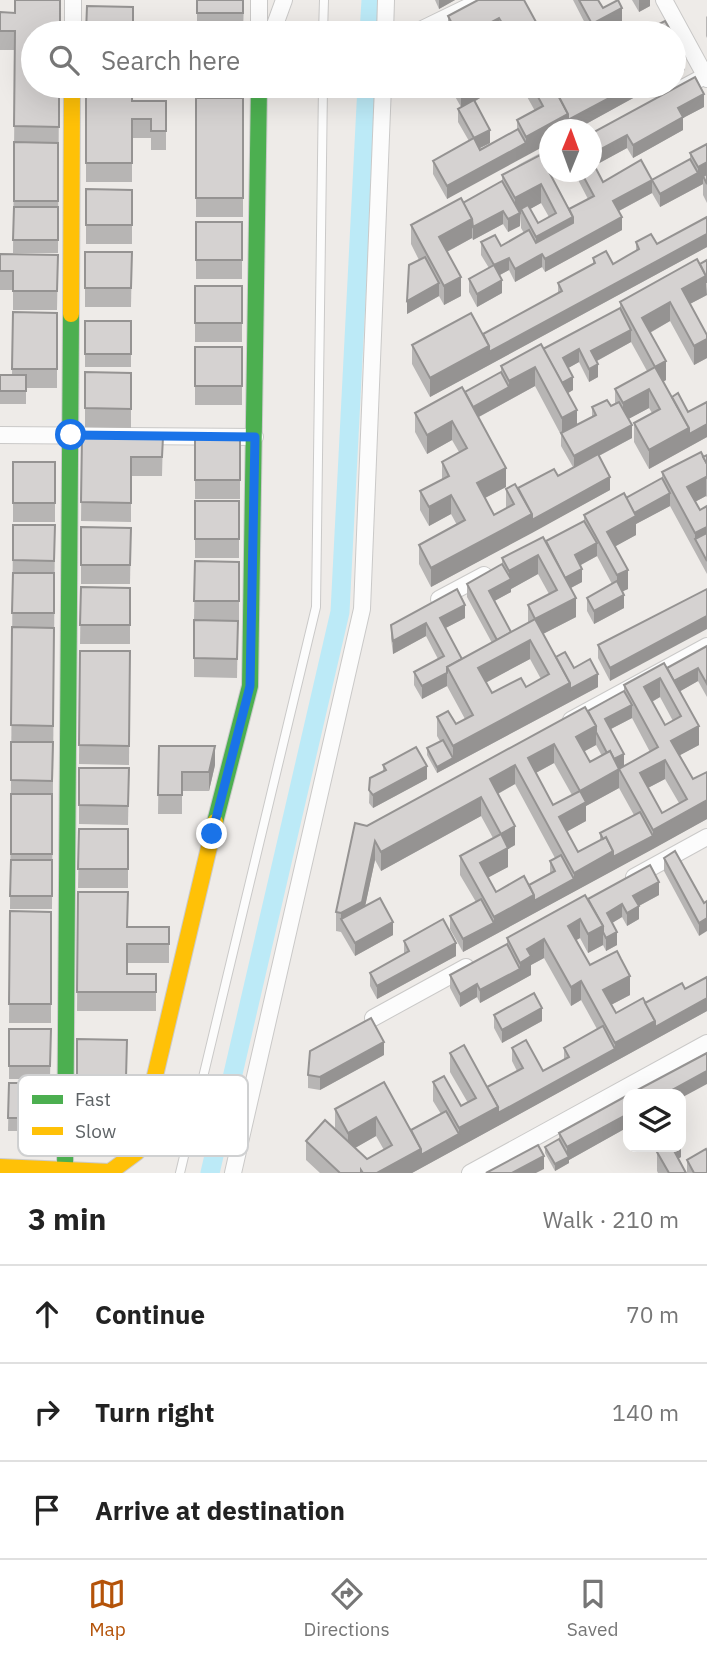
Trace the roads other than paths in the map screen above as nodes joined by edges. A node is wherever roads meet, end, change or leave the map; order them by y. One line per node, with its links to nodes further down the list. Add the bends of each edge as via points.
1 (73, 0): 8 (street)
2 (259, 0): 9 (street)
3 (284, 0): 10 (street)
4 (324, 0): 11 (lane)
5 (386, 0): 12 (street)
6 (482, 0): 13 (street)
7 (664, 0): 14 (street)
8 (73, 21)
9 (259, 21)
10 (276, 21)
11 (323, 21)
12 (385, 21)
13 (439, 21)
14 (675, 21)
15 (686, 40): 16 (street)
16 (706, 77): 17 (street)
17 (686, 87)
18 (72, 98): 27 (street)
19 (259, 98): 28 (street)
20 (323, 98): 40 (lane, via 316,607)
21 (383, 98): 41 (street, via 362,609)
22 (664, 98): 23 (street)
23 (660, 100)
24 (539, 164): 25 (street)
25 (515, 176)
26 (0, 435): 27 (street)
27 (71, 435): 28 (street); 38 (street)
28 (255, 437): 39 (street, via 250,686)
29 (503, 565): 30 (street)
30 (431, 604)
31 (707, 646): 32 (street)
32 (552, 730)
33 (707, 837): 34 (street)
34 (624, 883)
35 (480, 960): 36 (street)
36 (373, 1018)
37 (707, 1043): 46 (street)
38 (66, 1075)
39 (155, 1075)
40 (204, 1075)
41 (248, 1107)
42 (65, 1156): 45 (street)
43 (132, 1156): 45 (street, via 110,1172)
44 (0, 1167): 45 (street)
45 (65, 1171)
46 (470, 1173)

